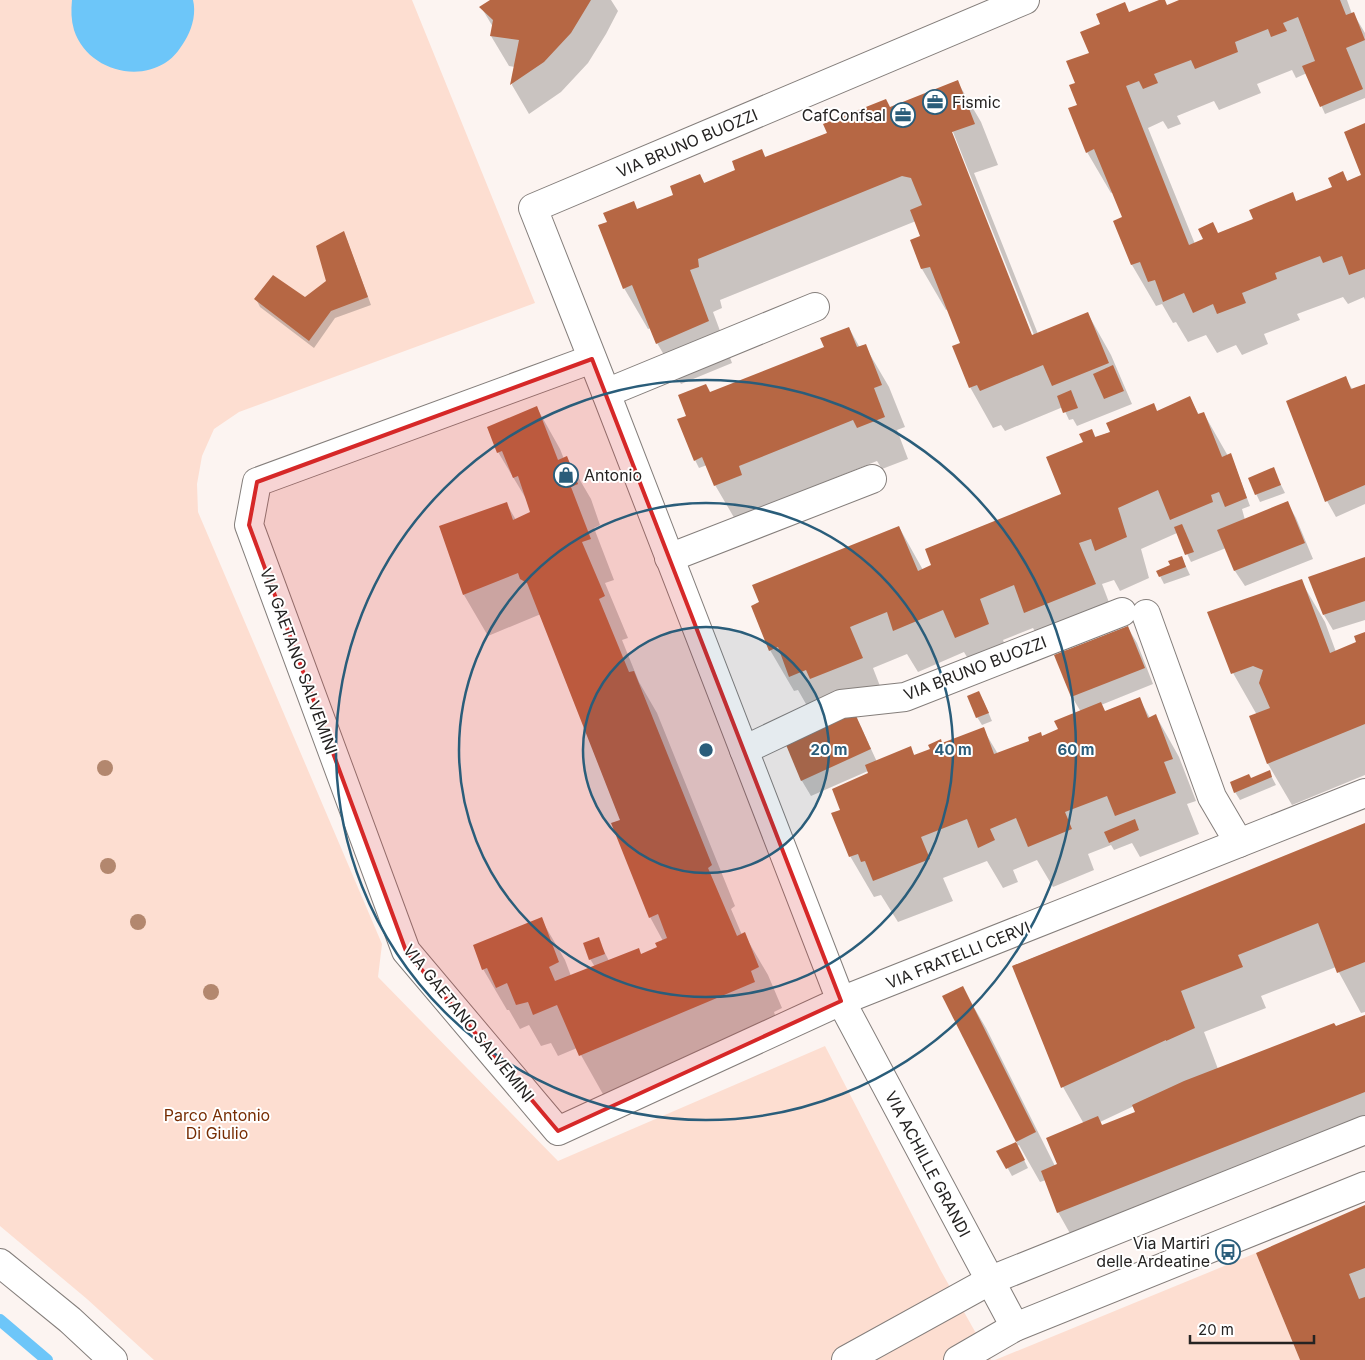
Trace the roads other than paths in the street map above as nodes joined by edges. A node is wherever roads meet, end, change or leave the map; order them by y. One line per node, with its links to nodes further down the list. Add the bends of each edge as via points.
1 (1025, 0): 2 (street, VIA BRUNO BUOZZI)
2 (980, 9): 4 (street, VIA BRUNO BUOZZI, via 533,208)
3 (815, 308): 5 (street)
4 (592, 359): 5 (street, VIA BRUNO BUOZZI); 13 (street, VIA GAETANO SALVEMINI, via 257,482 249,525 406,950)
5 (606, 393): 7 (street, VIA BRUNO BUOZZI)
6 (872, 478): 7 (street)
7 (669, 558): 8 (street, VIA BRUNO BUOZZI)
8 (744, 750): 10 (street, VIA BRUNO BUOZZI, via 841,704 905,697 1134,613 1212,797); 11 (street, VIA BRUNO BUOZZI)
9 (1365, 793): 10 (street, VIA FRATELLI CERVI)
10 (1239, 843): 11 (street, VIA FRATELLI CERVI)
11 (841, 1002): 13 (street, VIA FRATELLI CERVI); 16 (street, VIA ACHILLE GRANDI)
12 (1365, 1130): 16 (street)
13 (558, 1131)
14 (1365, 1186): 17 (street)
15 (0, 1263): 18 (street)
16 (990, 1280): 17 (street, VIA ACHILLE GRANDI); 19 (street)
17 (1015, 1327): 20 (street)
18 (114, 1360)
19 (846, 1360)
20 (958, 1360)

